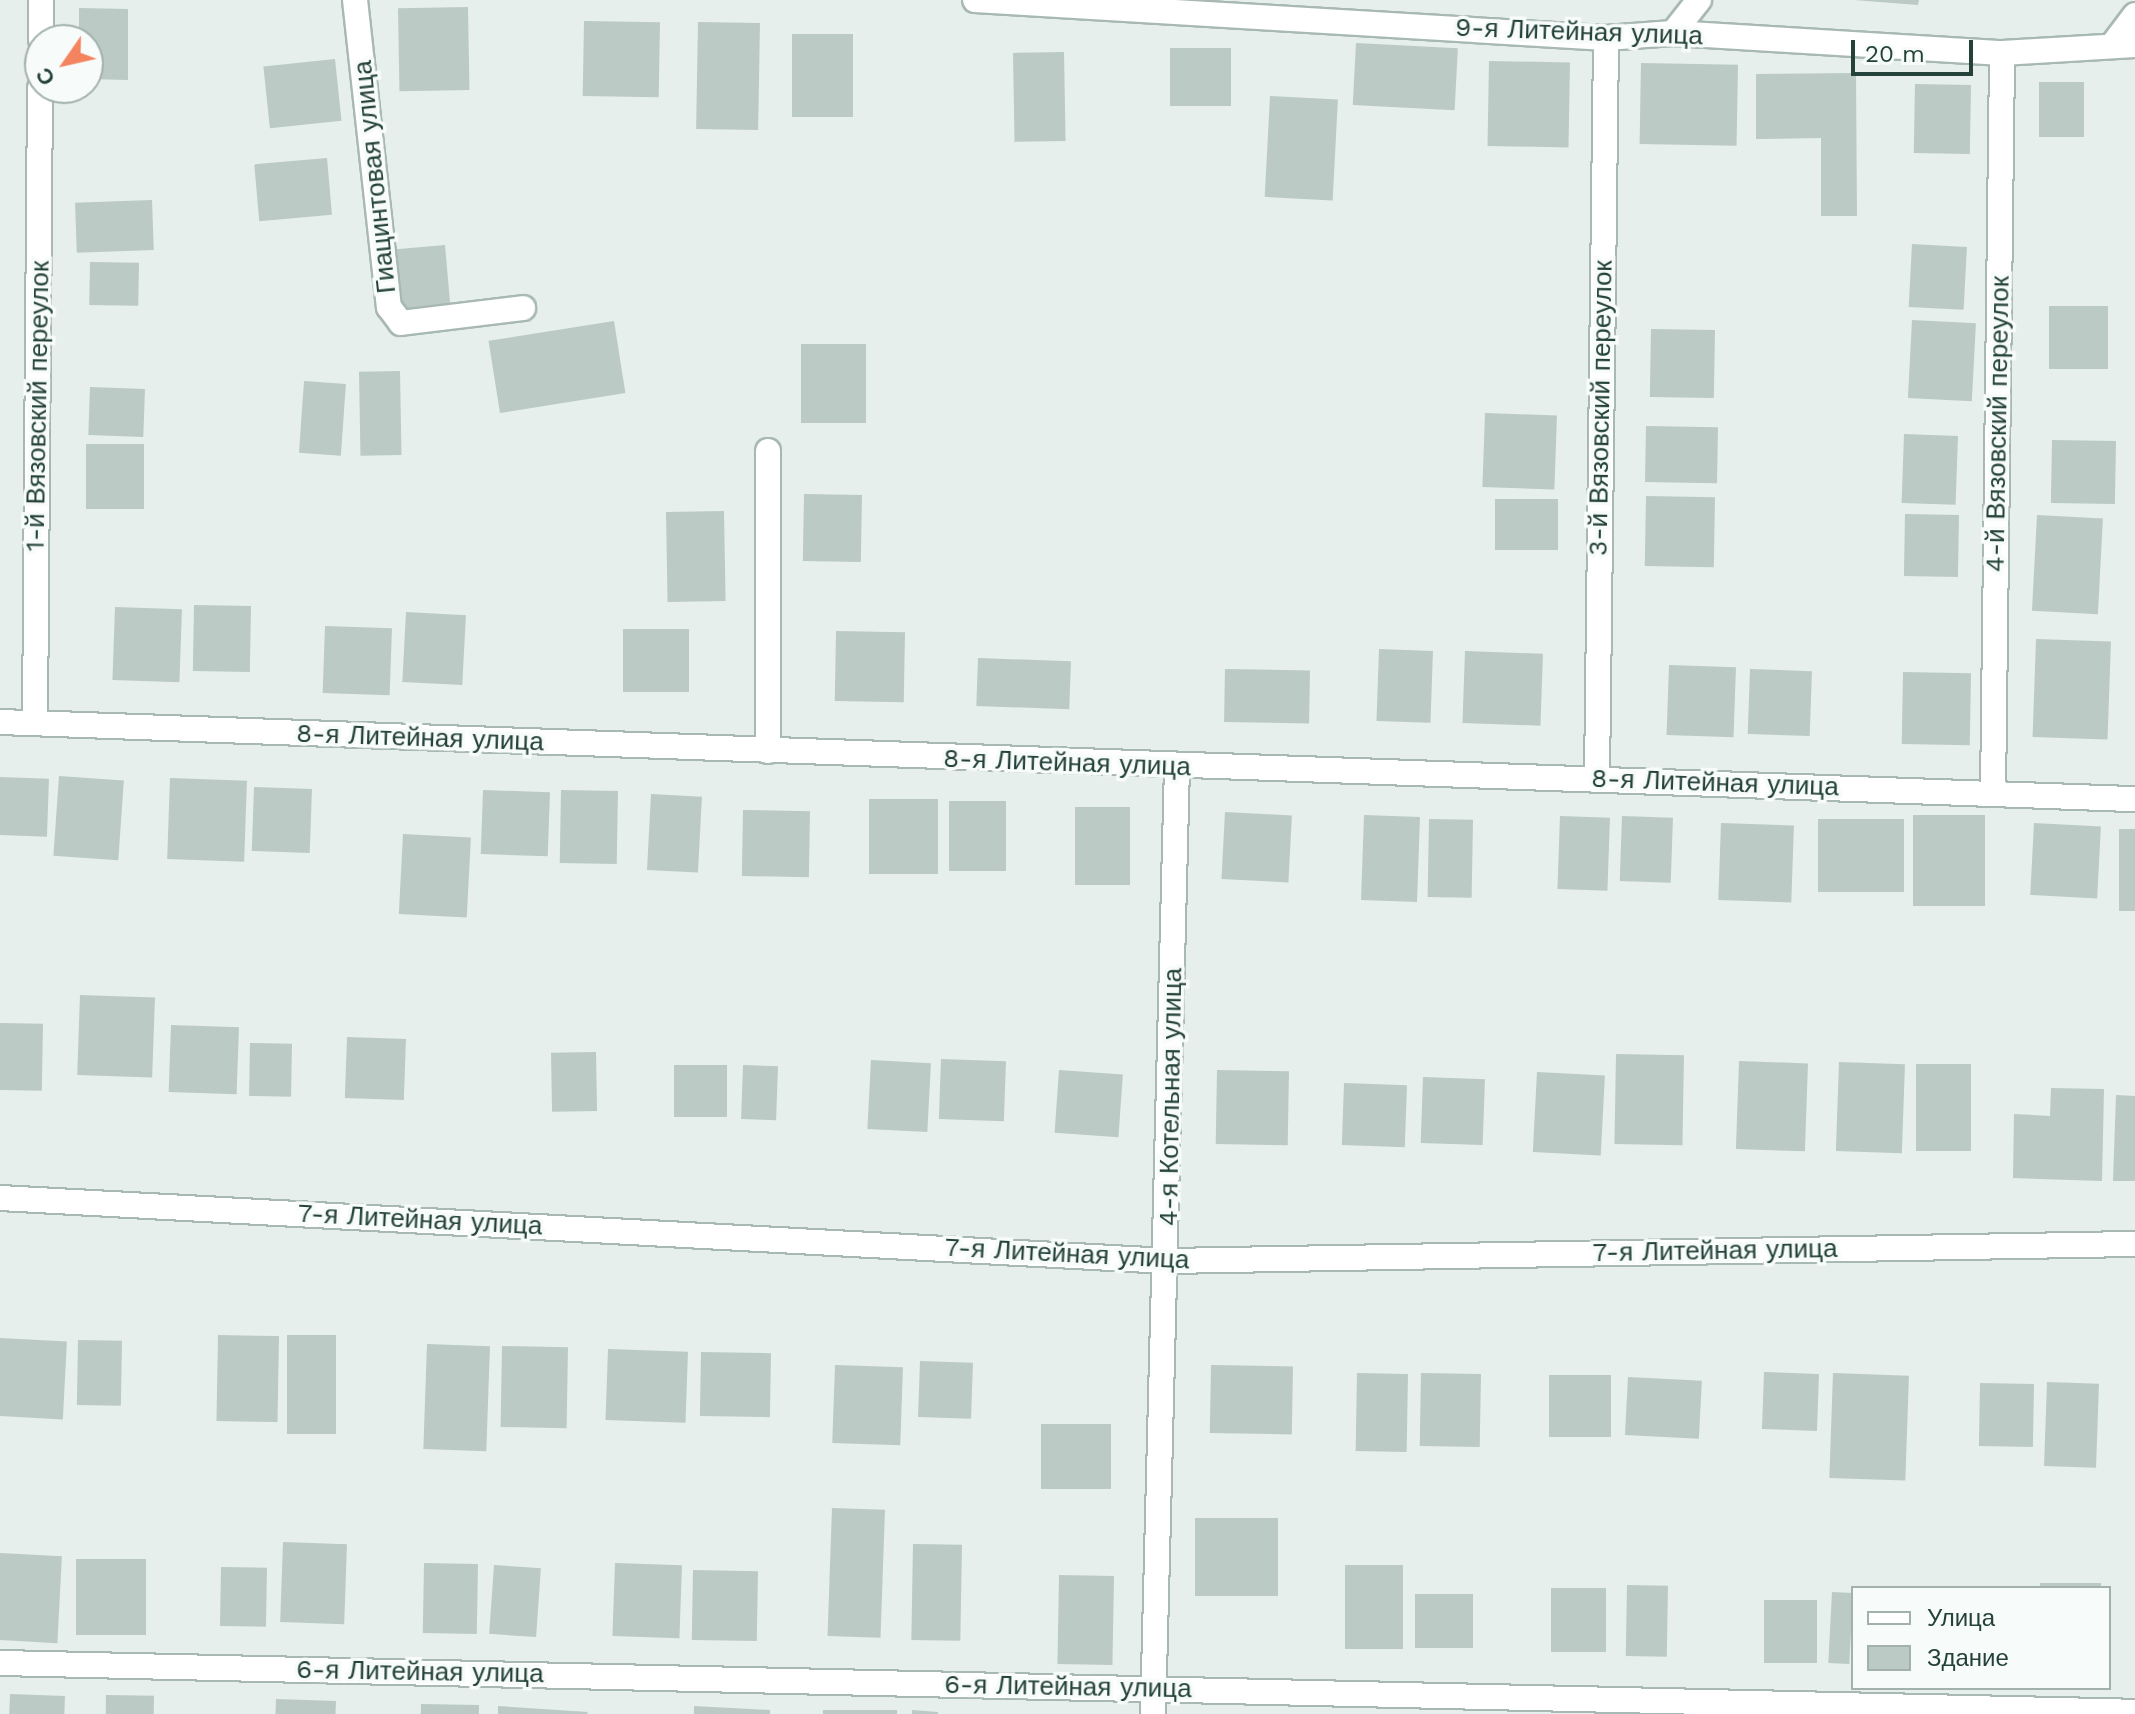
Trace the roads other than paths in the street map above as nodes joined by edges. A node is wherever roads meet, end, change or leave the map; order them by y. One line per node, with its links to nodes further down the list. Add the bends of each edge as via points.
1 (41, 0): 6 (street)
2 (355, 0): 12 (street, Гиацинтовая улица, via 389,307 401,323)
3 (975, 0): 8 (street, 9-я Литейная улица)
4 (1699, 0): 7 (street)
5 (2135, 15): 9 (street)
6 (41, 24)
7 (1673, 33): 8 (street, 9-я Литейная улица); 10 (street, 9-я Литейная улица)
8 (1606, 38): 18 (street, 3-й Вязовский переулок)
9 (2124, 44): 10 (street, 9-я Литейная улица)
10 (2002, 53): 19 (street, 4-й Вязовский переулок)
11 (40, 104): 15 (street, 1-й Вязовский переулок)
12 (523, 308)
13 (768, 451): 16 (street)
14 (0, 722): 15 (street, 8-я Литейная улица)
15 (35, 723): 16 (street, 8-я Литейная улица)
16 (768, 751): 17 (street, 8-я Литейная улица)
17 (1177, 767): 18 (street, 8-я Литейная улица); 23 (street, 4-я Котельная улица)
18 (1597, 778): 19 (street, 8-я Литейная улица)
19 (1993, 794): 20 (street, 8-я Литейная улица)
20 (2135, 799)
21 (0, 1198): 23 (street, 7-я Литейная улица)
22 (2135, 1244): 23 (street, 7-я Литейная улица)
23 (1168, 1261): 25 (street, 4-я Котельная улица)
24 (0, 1663): 25 (street, 6-я Литейная улица)
25 (1154, 1688): 26 (street, 6-я Литейная улица); 27 (street, 4-я Котельная улица)
26 (2135, 1712)
27 (1153, 1714)

